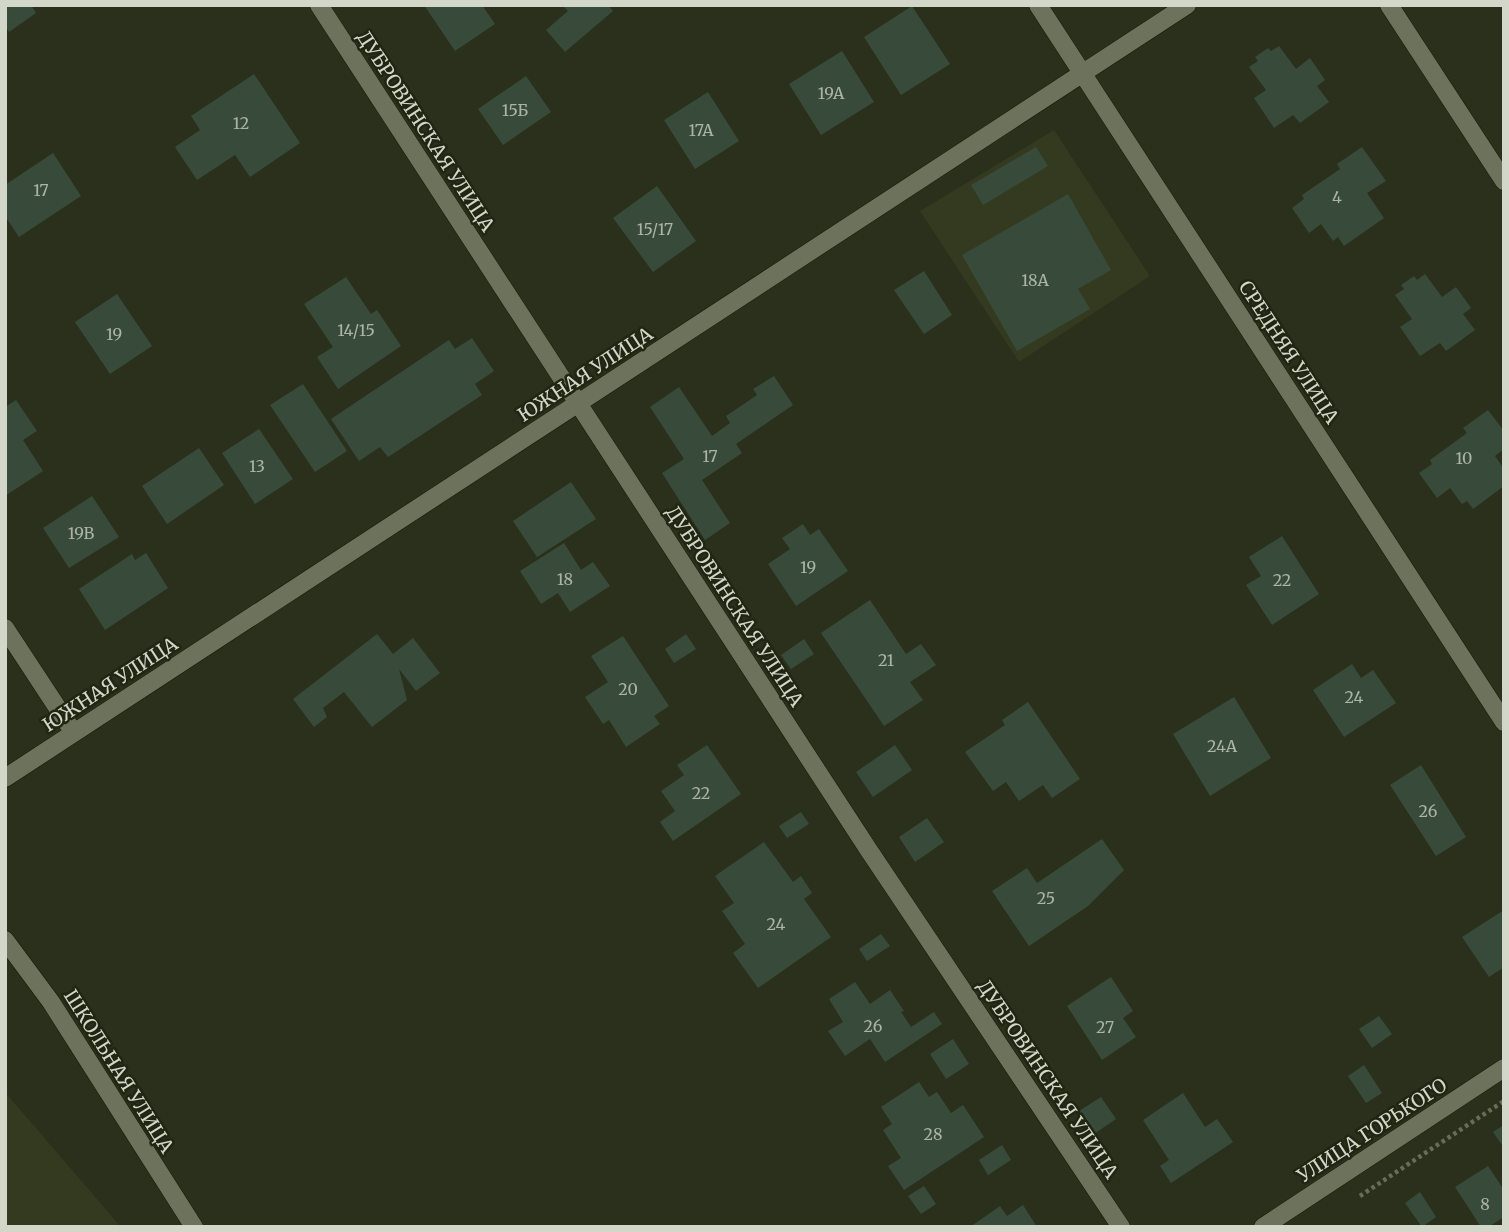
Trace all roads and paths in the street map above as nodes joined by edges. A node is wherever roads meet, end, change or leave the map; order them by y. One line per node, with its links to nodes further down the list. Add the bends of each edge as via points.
1 (319, 5): 7 (street, ДУБРОВИНСКАЯ УЛИЦА)
2 (1038, 5): 5 (street, СРЕДНЯЯ УЛИЦА)
3 (1187, 5): 5 (street, ЮЖНАЯ УЛИЦА)
4 (1389, 5): 6 (street)
5 (1083, 73): 7 (street, ЮЖНАЯ УЛИЦА); 9 (street, СРЕДНЯЯ УЛИЦА)
6 (1504, 181)
7 (578, 403): 10 (street, ЮЖНАЯ УЛИЦА); 17 (street, ДУБРОВИНСКАЯ УЛИЦА)
8 (5, 628): 10 (street)
9 (1504, 722)
10 (74, 733): 11 (street, ЮЖНАЯ УЛИЦА)
11 (5, 778)
12 (5, 940): 16 (street, ШКОЛЬНАЯ УЛИЦА, via 51,1002)
13 (1504, 1068): 18 (street, УЛИЦА ГОРЬКОГО)
14 (1504, 1101): 15 (path)
15 (1358, 1197)
16 (194, 1227)
17 (1121, 1227)
18 (1263, 1227)

